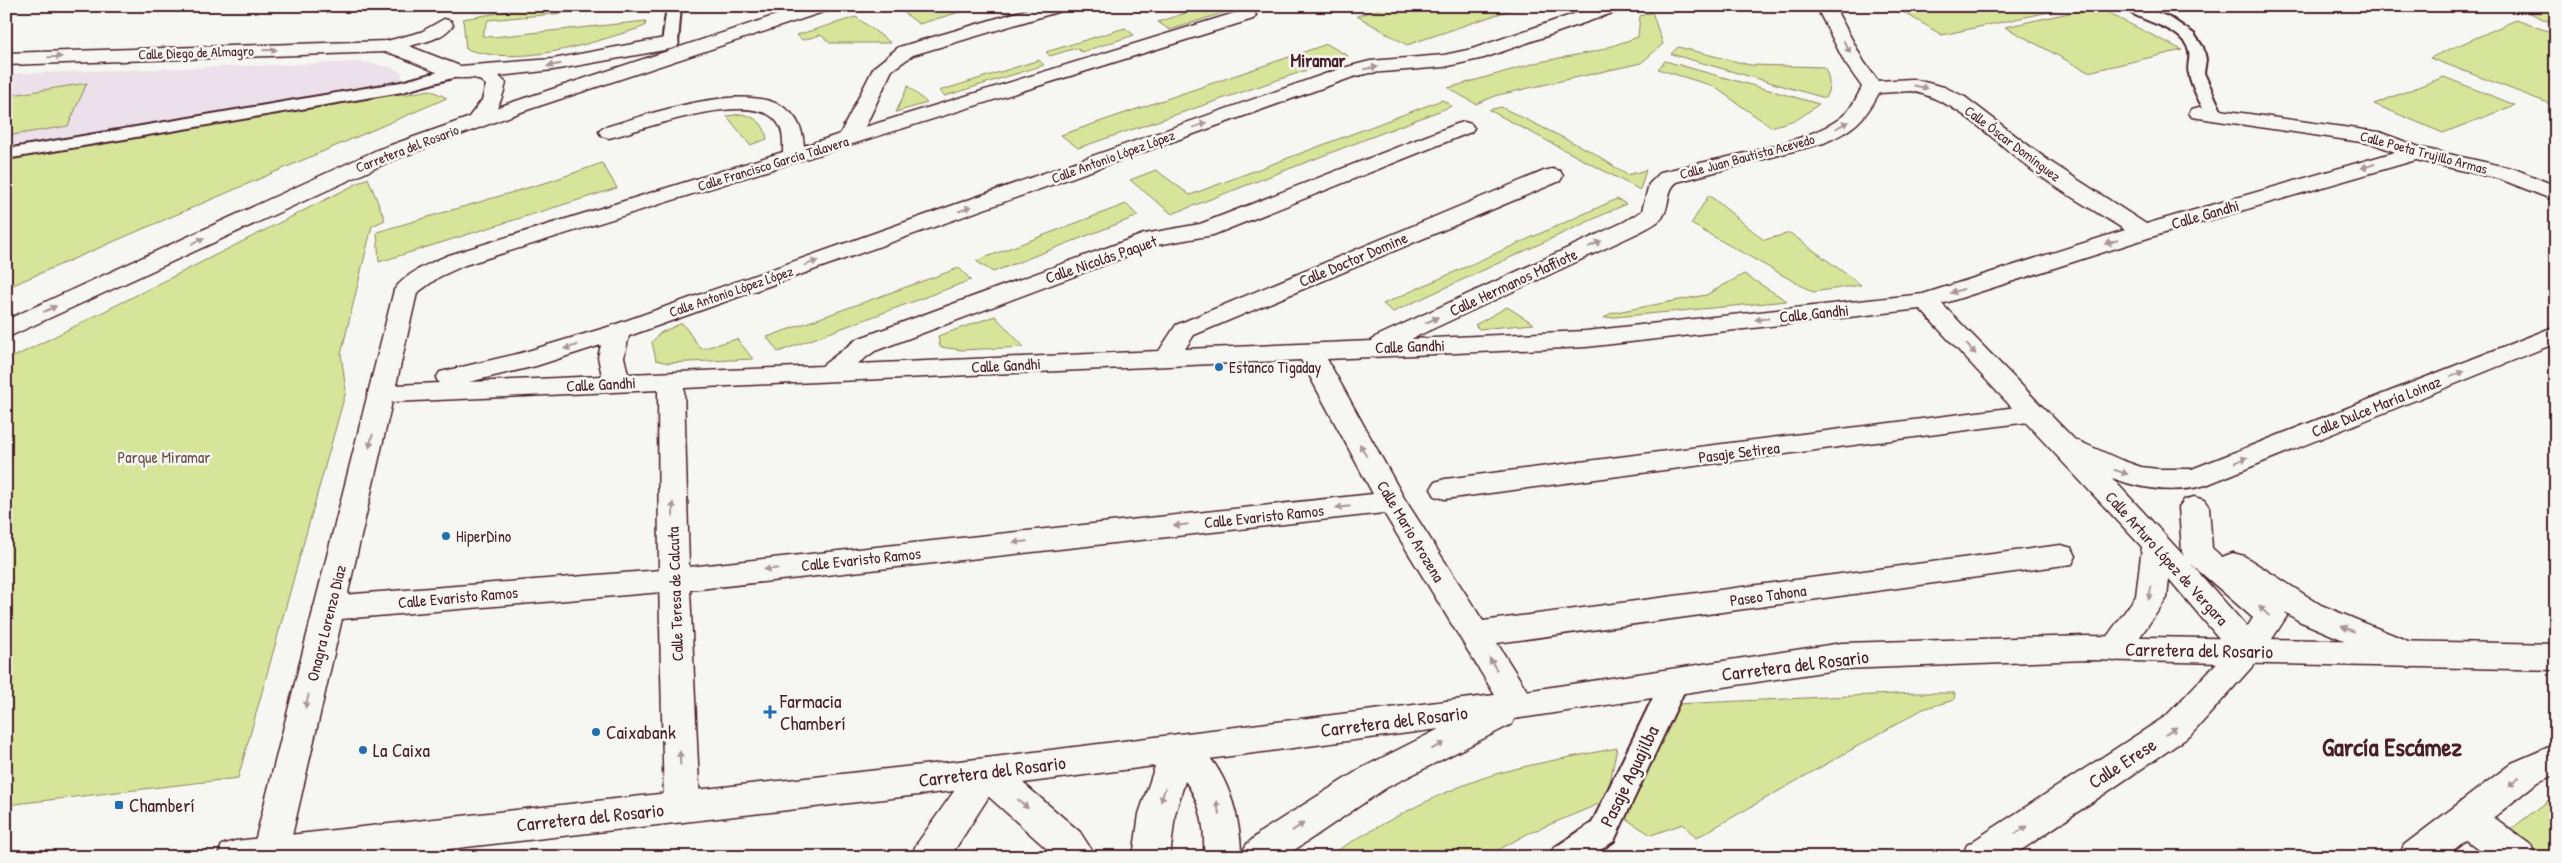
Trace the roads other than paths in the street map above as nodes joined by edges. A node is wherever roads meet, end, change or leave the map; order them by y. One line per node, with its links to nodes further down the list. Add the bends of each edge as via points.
1 (444, 6): 12 (street)
2 (674, 6): 10 (lane)
3 (785, 6): 10 (street, Carretera del Rosario)
4 (823, 6): 15 (street, Carretera del Rosario)
5 (1058, 6): 19 (street, via 920,46 893,58 884,67)
6 (1614, 6): 30 (street, Calle Antonio López López, one-way to 6, via 1346,74 1477,54)
7 (1825, 6): 14 (street, one-way to 14, via 1855,63)
8 (2130, 6): 16 (lane, via 2187,34 2198,49 2196,73)
9 (1247, 15): 19 (street, Calle Francisco García Talavera)
10 (670, 43): 15 (street, Carretera del Rosario); 15 (street, one-way to 15, via 515,70)
11 (386, 46): 12 (street, Calle Diego de Almagro, via 412,53); 12 (street, Calle Diego de Almagro, via 428,36); 13 (street, Calle Diego de Almagro, one-way to 11)
12 (449, 52): 15 (street, Calle Diego de Almagro); 21 (lane, via 402,87)
13 (6, 59)
14 (1872, 87): 25 (street, Calle Juan Bautista Acevedo, one-way to 14, via 1660,184 1669,177 1828,133 1852,119); 26 (street, Calle Óscar Domínguez, one-way to 26, via 1912,86 1938,91 1958,101 2041,166)
15 (476, 98): 28 (street, Carretera del Rosario); 29 (street, Carretera del Rosario, one-way to 15, via 357,166)
16 (2207, 114): 20 (street, Calle Poeta Trujillo Armas, via 2379,138)
17 (1464, 128): 36 (street, Calle Nicolás Paquet, via 1205,230 1152,238 866,345)
18 (608, 132): 22 (street, via 714,104 765,107 778,112 791,127)
19 (848, 140): 22 (street, Calle Francisco García Talavera)
20 (2415, 153): 24 (street, Calle Poeta Trujillo Armas, via 2507,174); 26 (street, Calle Gandhi, one-way to 26)
21 (6, 154)
22 (794, 156): 40 (street, Calle Francisco García Talavera, via 457,260 431,272 406,290)
23 (1552, 176): 34 (street, Calle Doctor Domine, via 1185,330)
24 (2556, 194)
25 (1653, 214): 32 (street, Calle Hermanos Maffiote, one-way to 25, via 1632,227)
26 (2143, 232): 27 (street, Calle Gandhi, one-way to 27)
27 (1926, 301): 32 (street, Calle Gandhi, one-way to 32, via 1586,339); 41 (street, Calle Arturo López de Vergara, one-way to 41)
28 (6, 310)
29 (6, 330)
30 (617, 332): 35 (street, Calle Antonio López López, one-way to 35); 38 (street, via 611,357)
31 (2556, 334): 44 (street, Calle Dulce María Loinaz, one-way to 31)
32 (1372, 347): 33 (street, Calle Gandhi)
33 (1310, 352): 34 (street, Calle Gandhi); 45 (street, Calle Mario Arozena, one-way to 33)
34 (1167, 358): 36 (street, Calle Gandhi)
35 (527, 360): 39 (street, via 520,376); 40 (street, Calle Antonio López López)
36 (829, 373): 37 (street, Calle Gandhi)
37 (671, 380): 38 (street, Calle Gandhi); 48 (street, Calle Teresa de Calcuta, one-way to 37)
38 (617, 384): 39 (street, Calle Gandhi)
39 (520, 388): 40 (street, Calle Gandhi)
40 (382, 394): 49 (street, Onagra Lorenzo Diaz, one-way to 49)
41 (2032, 414): 42 (street, Calle Arturo López de Vergara); 43 (street, Pasaje Setirea)
42 (2061, 444): 44 (street, Calle Arturo López de Vergara, one-way to 44, via 2121,473 2169,481); 46 (street, Calle Arturo López de Vergara)
43 (1445, 489)
44 (2195, 493): 52 (street, Calle Arturo López de Vergara, one-way to 44, via 2271,616 2197,552); 53 (street, one-way to 44, via 2310,613 2236,567 2206,536)
45 (1392, 502): 48 (street, Calle Evaristo Ramos, one-way to 48); 50 (street, Calle Mario Arozena)
46 (2157, 545): 51 (street, one-way to 51, via 2151,598); 52 (street, Calle Arturo López de Vergara)
47 (2061, 556): 50 (street, Paseo Tahona)
48 (674, 580): 49 (street, Calle Evaristo Ramos); 60 (street, Calle Teresa de Calcuta, one-way to 48)
49 (330, 608): 62 (street, Onagra Lorenzo Diaz, one-way to 62)
50 (1474, 634): 56 (street, Calle Mario Arozena, one-way to 50)
51 (2114, 648): 52 (street, Carretera del Rosario); 55 (street, Carretera del Rosario, via 1842,656)
52 (2248, 650): 53 (street, Carretera del Rosario); 70 (street, Calle Erese, one-way to 52, via 2178,726)
53 (2409, 655): 54 (street, Carretera del Rosario)
54 (2556, 657)
55 (1675, 681): 56 (street, Carretera del Rosario); 69 (lane, Pasaje Aguajilba, via 1603,832)
56 (1519, 705): 57 (street, Carretera del Rosario); 68 (street, one-way to 56, via 1275,842 1374,778)
57 (1178, 748): 59 (street, Carretera del Rosario); 66 (street, one-way to 66, via 1157,814); 67 (street, one-way to 57, via 1218,802 1199,770)
58 (2556, 758): 61 (street, one-way to 61, via 2524,773)
59 (986, 772): 60 (street, Carretera del Rosario); 64 (street); 65 (street, one-way to 65, via 1067,843)
60 (682, 807): 62 (street, Carretera del Rosario)
61 (2466, 819): 71 (street); 72 (street)
62 (270, 853): 63 (street, Carretera del Rosario)
63 (235, 857)
64 (929, 857)
65 (1078, 857)
66 (1151, 857)
67 (1222, 857)
68 (1259, 857)
69 (1566, 857)
70 (1980, 857)
71 (2418, 857)
72 (2518, 857)

